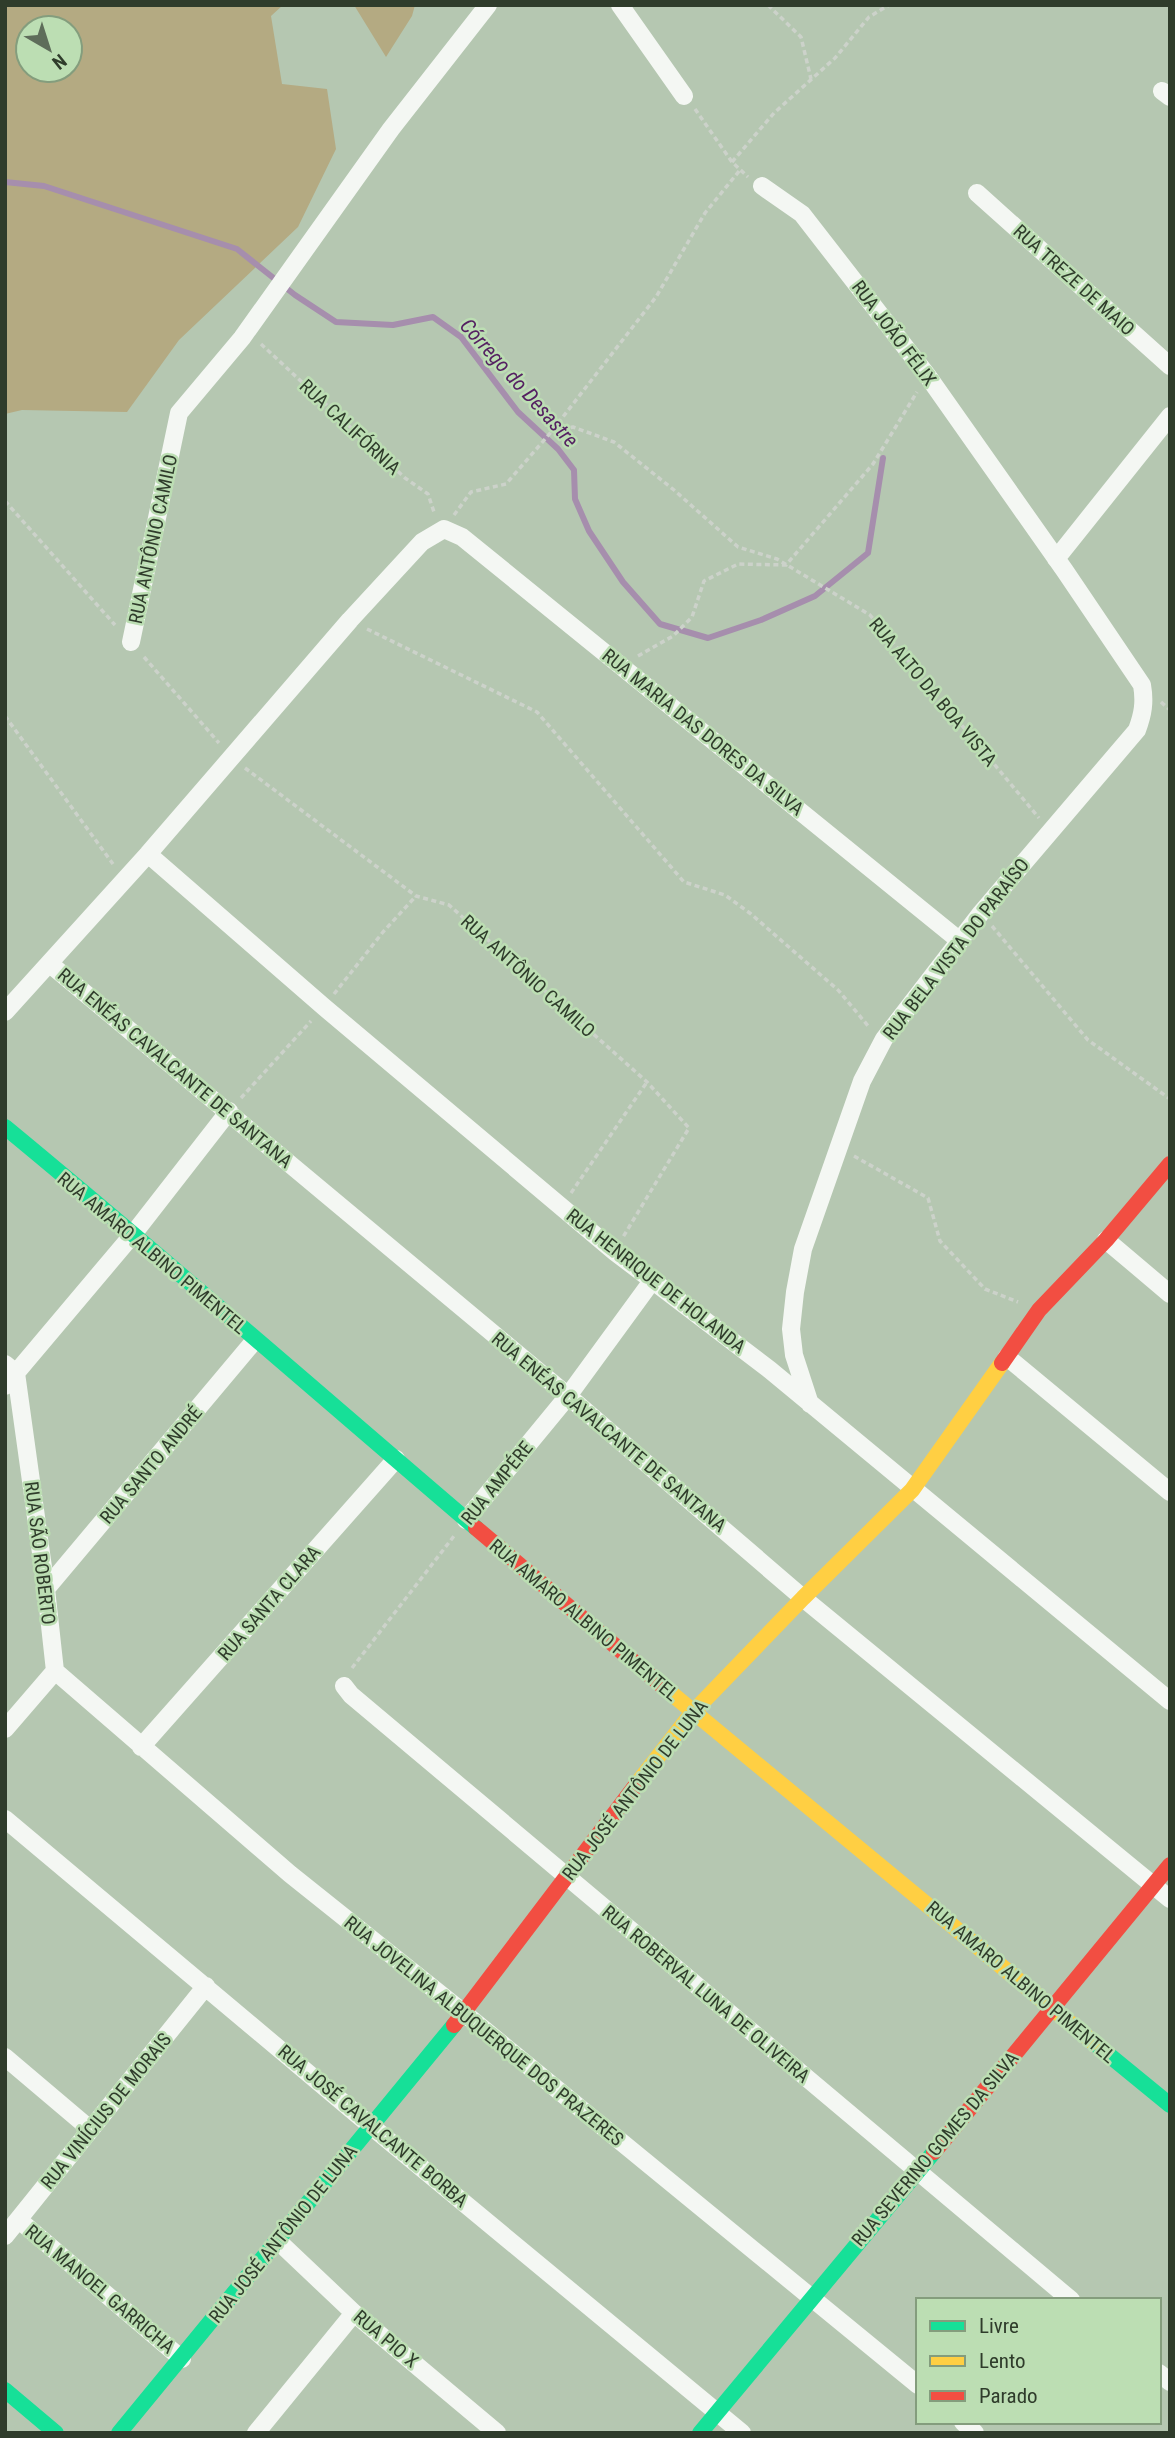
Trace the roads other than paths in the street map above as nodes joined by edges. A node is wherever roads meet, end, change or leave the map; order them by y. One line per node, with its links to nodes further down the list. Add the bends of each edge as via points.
1 (488, 5): 9 (street, RUA ANTÔNIO CAMILO, via 391,130 247,331 179,413)
2 (620, 5): 3 (street)
3 (684, 96)
4 (762, 186): 8 (street, RUA JOÃO FÉLIX, via 802,214 927,375)
5 (977, 193): 6 (street, RUA TREZE DE MAIO)
6 (1170, 366)
7 (1170, 416): 8 (street)
8 (1056, 559): 10 (street, RUA JOÃO FÉLIX)
9 (131, 642)
10 (1142, 685): 12 (street, RUA BELA VISTA DO PARAÍSO, via 1143,713 1137,730)
11 (148, 854): 12 (street, RUA MARIA DAS DORES DA SILVA, via 350,620 422,542 444,529 462,537); 13 (street); 20 (street, RUA HENRIQUE DE HOLANDA)
12 (960, 941): 26 (street, RUA BELA VISTA DO PARAÍSO, via 884,1039 862,1081 803,1249 791,1329)
13 (50, 964): 14 (street); 15 (street, RUA ENÉAS CAVALCANTE DE SANTANA)
14 (5, 1012)
15 (229, 1111): 18 (street); 25 (street, RUA ENÉAS CAVALCANTE DE SANTANA)
16 (5, 1127): 18 (street, RUA AMARO ALBINO PIMENTEL)
17 (1170, 1164): 19 (street, RUA JOSÉ ANTÔNIO DE LUNA)
18 (134, 1233): 22 (street, RUA AMARO ALBINO PIMENTEL); 24 (street)
19 (1106, 1240): 21 (street); 23 (street, RUA JOSÉ ANTÔNIO DE LUNA, via 1039,1310)
20 (652, 1281): 25 (street, RUA AMPÉRE); 26 (street, RUA HENRIQUE DE HOLANDA)
21 (1170, 1294)
22 (255, 1340): 27 (street, RUA AMARO ALBINO PIMENTEL); 31 (street, RUA SANTO ANDRÉ)
23 (1007, 1357): 28 (street, RUA JOSÉ ANTÔNIO DE LUNA); 29 (street)
24 (9, 1374): 31 (street, RUA SÃO ROBERTO)
25 (568, 1396): 30 (street, RUA AMPÉRE); 32 (street, RUA ENÉAS CAVALCANTE DE SANTANA)
26 (810, 1404): 28 (street, RUA HENRIQUE DE HOLANDA)
27 (396, 1459): 30 (street, RUA AMARO ALBINO PIMENTEL); 38 (street, RUA SANTA CLARA)
28 (912, 1490): 32 (street, RUA JOSÉ ANTÔNIO DE LUNA); 35 (street, RUA HENRIQUE DE HOLANDA)
29 (1170, 1492)
30 (466, 1520): 36 (street, RUA AMARO ALBINO PIMENTEL)
31 (46, 1589): 33 (street, RUA SÃO ROBERTO)
32 (803, 1598): 36 (street, RUA JOSÉ ANTÔNIO DE LUNA); 42 (street, RUA ENÉAS CAVALCANTE DE SANTANA)
33 (55, 1671): 37 (street); 38 (street, RUA JOVELINA ALBUQUERQUE DOS PRAZERES)
34 (344, 1686): 41 (street, RUA ROBERVAL LUNA DE OLIVEIRA)
35 (1170, 1701)
36 (693, 1712): 41 (street, RUA JOSÉ ANTÔNIO DE LUNA); 45 (street, RUA AMARO ALBINO PIMENTEL)
37 (5, 1729)
38 (141, 1747): 46 (street, RUA JOVELINA ALBUQUERQUE DOS PRAZERES)
39 (5, 1819): 44 (street, RUA JOSÉ CAVALCANTE BORBA)
40 (1170, 1865): 42 (street, RUA SEVERINO GOMES DA SILVA)
41 (566, 1875): 46 (street, RUA JOSÉ ANTÔNIO DE LUNA); 51 (street, RUA ROBERVAL LUNA DE OLIVEIRA)
42 (1152, 1885): 43 (street, RUA ENÉAS CAVALCANTE DE SANTANA); 45 (street, RUA SEVERINO GOMES DA SILVA)
43 (1170, 1899)
44 (206, 1986): 49 (street, RUA JOSÉ CAVALCANTE BORBA); 50 (street, RUA VINÍCIUS DE MORAIS)
45 (1054, 2008): 48 (street, RUA AMARO ALBINO PIMENTEL); 51 (street, RUA SEVERINO GOMES DA SILVA)
46 (464, 2013): 49 (street, RUA JOSÉ ANTÔNIO DE LUNA); 55 (street, RUA JOVELINA ALBUQUERQUE DOS PRAZERES)
47 (5, 2057): 50 (street)
48 (1170, 2105)
49 (371, 2126): 54 (street, RUA JOSÉ ANTÔNIO DE LUNA); 61 (street, RUA JOSÉ CAVALCANTE BORBA)
50 (90, 2129): 52 (street, RUA VINÍCIUS DE MORAIS)
51 (916, 2171): 55 (street, RUA SEVERINO GOMES DA SILVA); 56 (street, RUA ROBERVAL LUNA DE OLIVEIRA)
52 (19, 2220): 53 (street, RUA VINÍCIUS DE MORAIS); 58 (street, RUA MANOEL GARRICHA)
53 (5, 2236)
54 (278, 2241): 57 (street, RUA PIO X); 58 (street, RUA JOSÉ ANTÔNIO DE LUNA)
55 (812, 2297): 59 (street, RUA JOVELINA ALBUQUERQUE DOS PRAZERES); 61 (street, RUA SEVERINO GOMES DA SILVA)
56 (1069, 2298)
57 (354, 2313): 62 (street, RUA PIO X); 65 (street)
58 (182, 2359): 64 (street, RUA JOSÉ ANTÔNIO DE LUNA)
59 (916, 2383)
60 (5, 2390): 63 (street)
61 (717, 2412): 66 (street, RUA SEVERINO GOMES DA SILVA); 67 (street, RUA JOSÉ CAVALCANTE BORBA)
62 (494, 2432)
63 (56, 2433)
64 (119, 2433)
65 (256, 2433)
66 (700, 2433)
67 (742, 2433)

